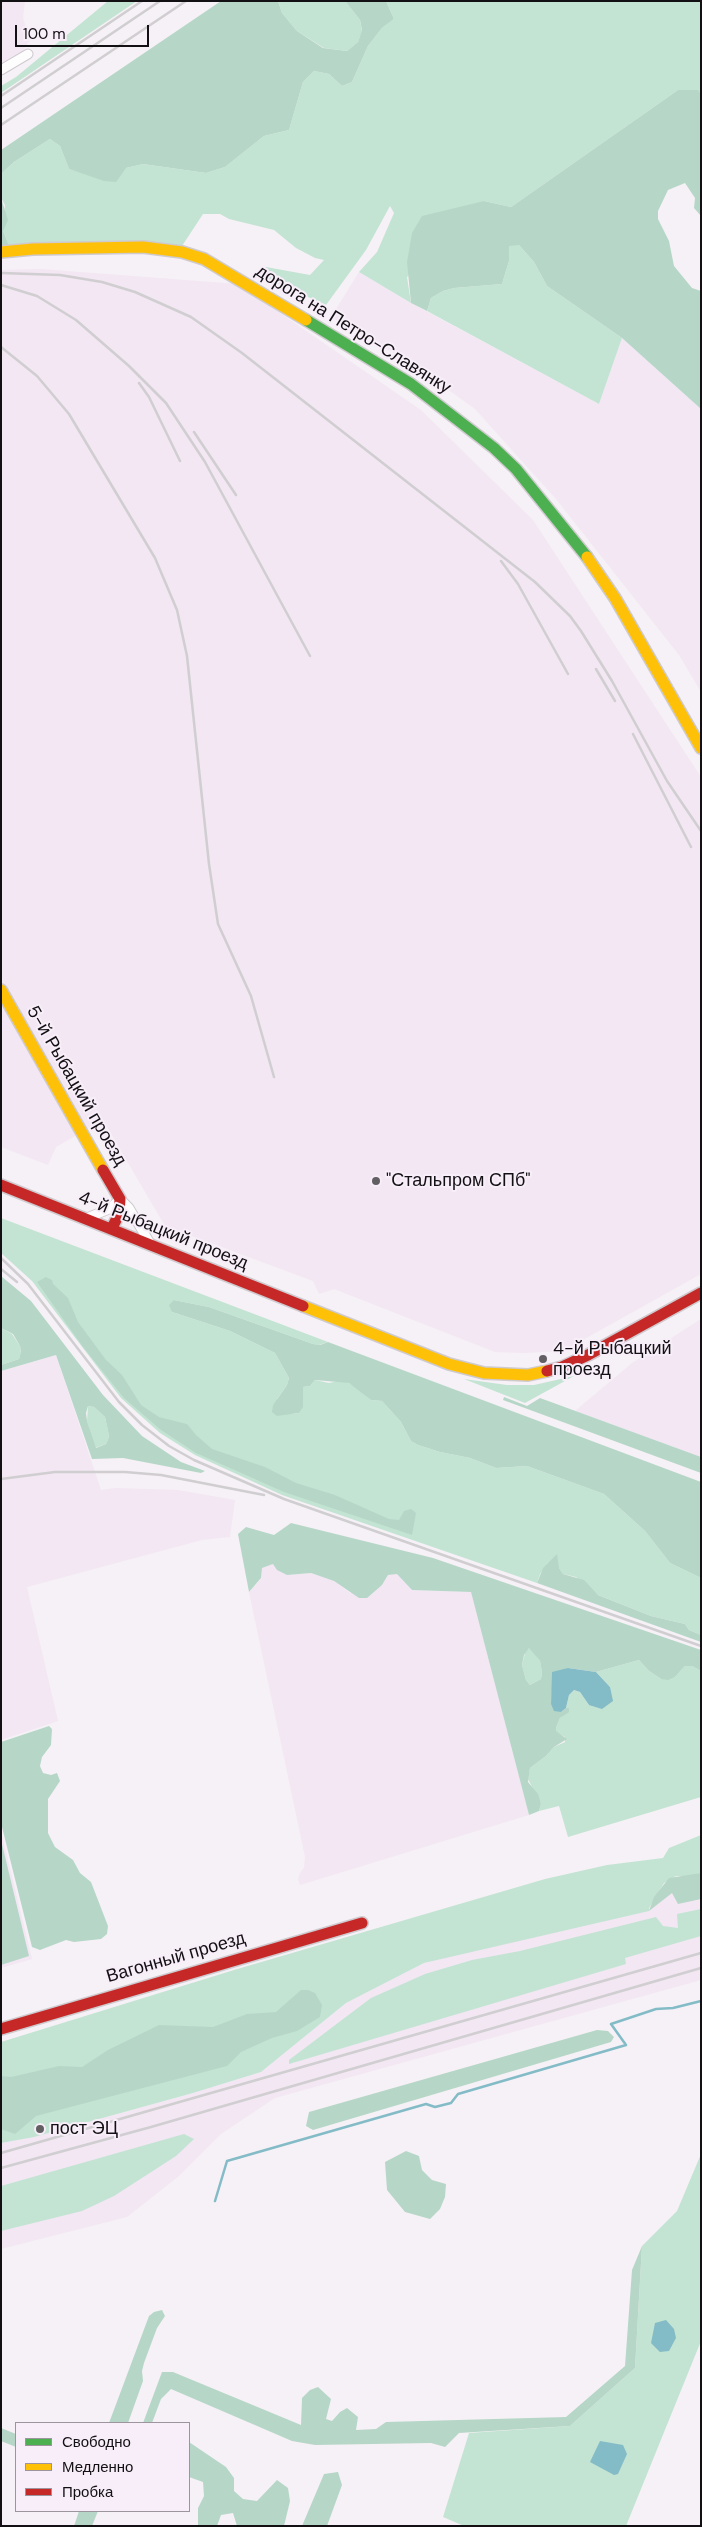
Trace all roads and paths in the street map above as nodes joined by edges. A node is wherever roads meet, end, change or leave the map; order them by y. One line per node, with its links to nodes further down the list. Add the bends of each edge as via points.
1 (28, 54): 2 (street)
2 (1, 70)
3 (1, 252): 4 (street, дорога на Петро-Славянку, via 142,247 182,252 204,259 411,384 488,443 516,469 580,546 616,598)
4 (701, 748)
5 (1, 990): 7 (street, 5-й Рыбацкий проезд)
6 (1, 1185): 8 (street, 4-й Рыбацкий проезд)
7 (120, 1199): 8 (street, via 109,1209); 9 (street, via 119,1214); 10 (street, 5-й Рыбацкий проезд)
8 (87, 1218): 9 (street, 4-й Рыбацкий проезд)
9 (112, 1228): 10 (street, 4-й Рыбацкий проезд)
10 (152, 1246): 11 (street, 4-й Рыбацкий проезд, via 449,1364 501,1375 528,1375 567,1365)
11 (701, 1293)
12 (362, 1923): 13 (street, Вагонный проезд)
13 (1, 2029)

